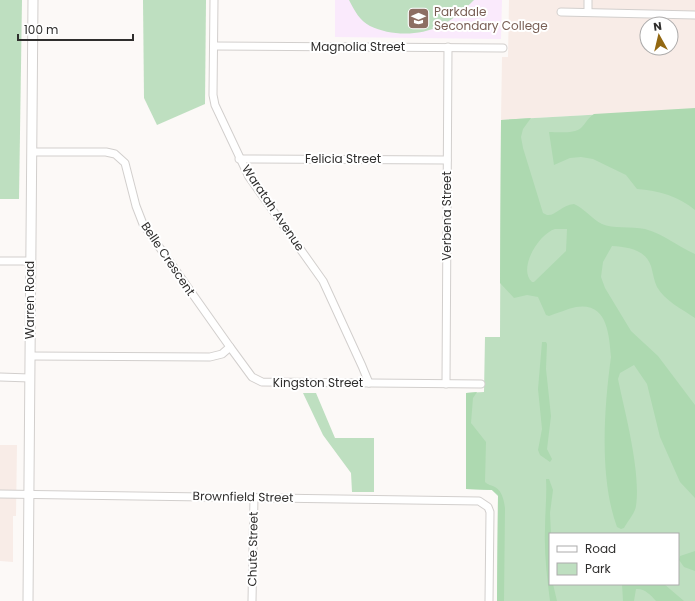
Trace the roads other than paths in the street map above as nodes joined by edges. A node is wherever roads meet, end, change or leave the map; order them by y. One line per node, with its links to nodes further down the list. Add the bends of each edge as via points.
1 (33, 0): 10 (street, Warren Road)
2 (214, 0): 7 (street, Waratah Avenue)
3 (588, 0): 5 (street)
4 (561, 12): 5 (street)
5 (588, 12): 6 (street)
6 (695, 15)
7 (214, 46): 8 (street, Magnolia Street); 11 (street, Waratah Avenue, via 214,100)
8 (448, 47): 9 (street, Magnolia Street); 12 (street, Verbena Street)
9 (503, 48)
10 (32, 152): 14 (street, Warren Road); 15 (street, Belle Crescent, via 106,152 122,158 143,224)
11 (240, 159): 12 (street, Felicia Street); 19 (street, Waratah Avenue, via 249,177 323,281)
12 (447, 160): 20 (street, Verbena Street)
13 (0, 261): 14 (street)
14 (30, 261): 16 (street, Warren Road)
15 (230, 347): 16 (street, via 222,354 210,357); 19 (street, Kingston Street, via 252,377 262,382)
16 (30, 356): 18 (street, Warren Road)
17 (0, 378): 18 (street)
18 (30, 378): 23 (street, Warren Road)
19 (369, 383): 20 (street, Kingston Street)
20 (446, 384): 21 (street, Kingston Street)
21 (481, 384)
22 (0, 494): 23 (street, Brownfield Street)
23 (29, 494): 24 (street, Brownfield Street); 25 (street, Warren Road)
24 (254, 497): 26 (street, Chute Street); 27 (street, Brownfield Street, via 476,500 486,504 490,512)
25 (28, 601)
26 (252, 601)
27 (489, 601)

